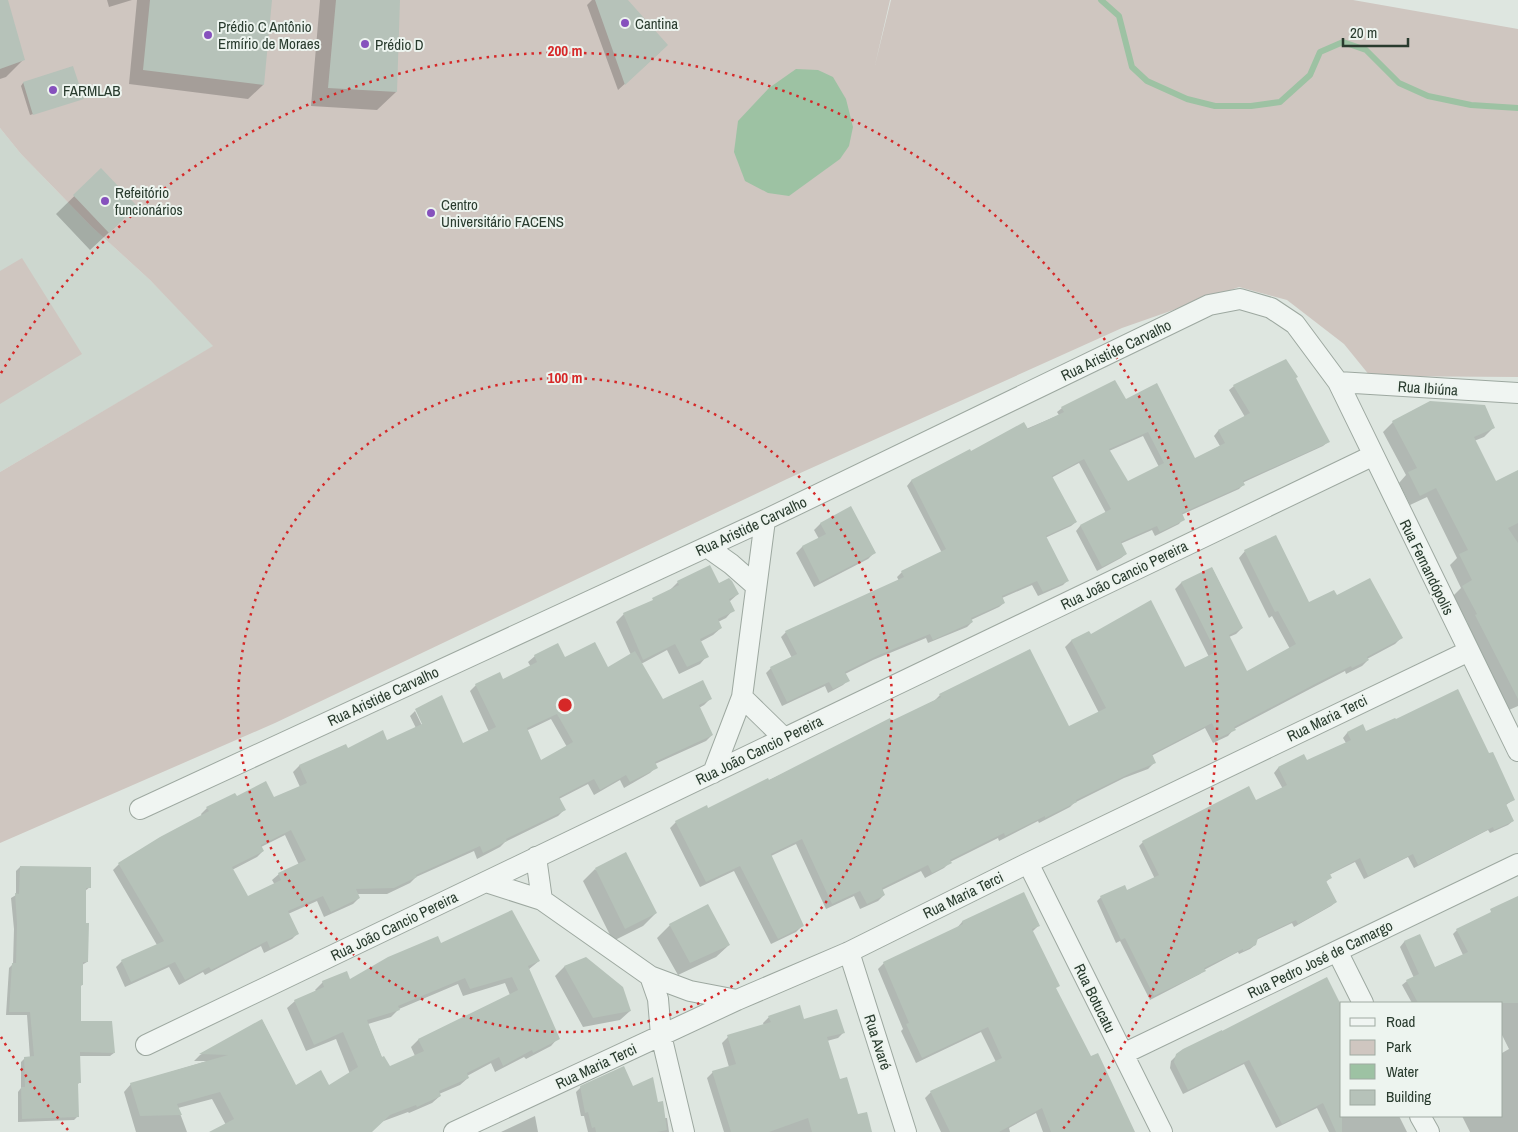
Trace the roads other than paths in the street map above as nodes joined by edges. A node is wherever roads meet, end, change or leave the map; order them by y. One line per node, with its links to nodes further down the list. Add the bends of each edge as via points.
1 (1338, 382): 2 (street, Rua Ibiúna); 3 (street, Rua Fernandópolis); 4 (street, Rua Aristide Carvalho, via 1295,324 1271,308 1240,299 1210,305)
2 (1518, 394)
3 (1372, 456): 7 (street, Rua Fernandópolis); 9 (street, Rua João Cancio Pereira)
4 (765, 520): 5 (street, Rua Aristide Carvalho); 6 (street)
5 (707, 547): 6 (street); 12 (street, Rua Aristide Carvalho)
6 (756, 586): 8 (street)
7 (1469, 651): 10 (street, Rua Fernandópolis); 14 (street, Rua Maria Terci)
8 (742, 697): 9 (street); 11 (street)
9 (784, 738): 11 (street, Rua João Cancio Pereira)
10 (1518, 751)
11 (713, 773): 13 (street, Rua João Cancio Pereira)
12 (140, 809)
13 (536, 857): 16 (street, Rua João Cancio Pereira); 17 (street)
14 (1028, 863): 19 (street, Rua Maria Terci); 25 (street, Rua Botucatu)
15 (1518, 864): 18 (street, Rua Pedro José de Camargo)
16 (486, 882): 17 (street); 24 (street, Rua João Cancio Pereira)
17 (542, 900): 20 (street)
18 (1337, 951): 22 (street); 25 (street, Rua Pedro José de Camargo)
19 (849, 952): 21 (street, Rua Maria Terci); 29 (street, Rua Avaré)
20 (650, 976): 21 (street, via 690,991); 23 (street, via 658,1000)
21 (737, 1000): 23 (street, Rua Maria Terci)
22 (1362, 1002)
23 (661, 1035): 27 (street, Rua Maria Terci); 28 (street)
24 (146, 1045)
25 (1123, 1054): 30 (street, Rua Botucatu)
26 (1420, 1117): 31 (street)
27 (454, 1132)
28 (684, 1132)
29 (906, 1132)
30 (1162, 1132)
31 (1428, 1132)

